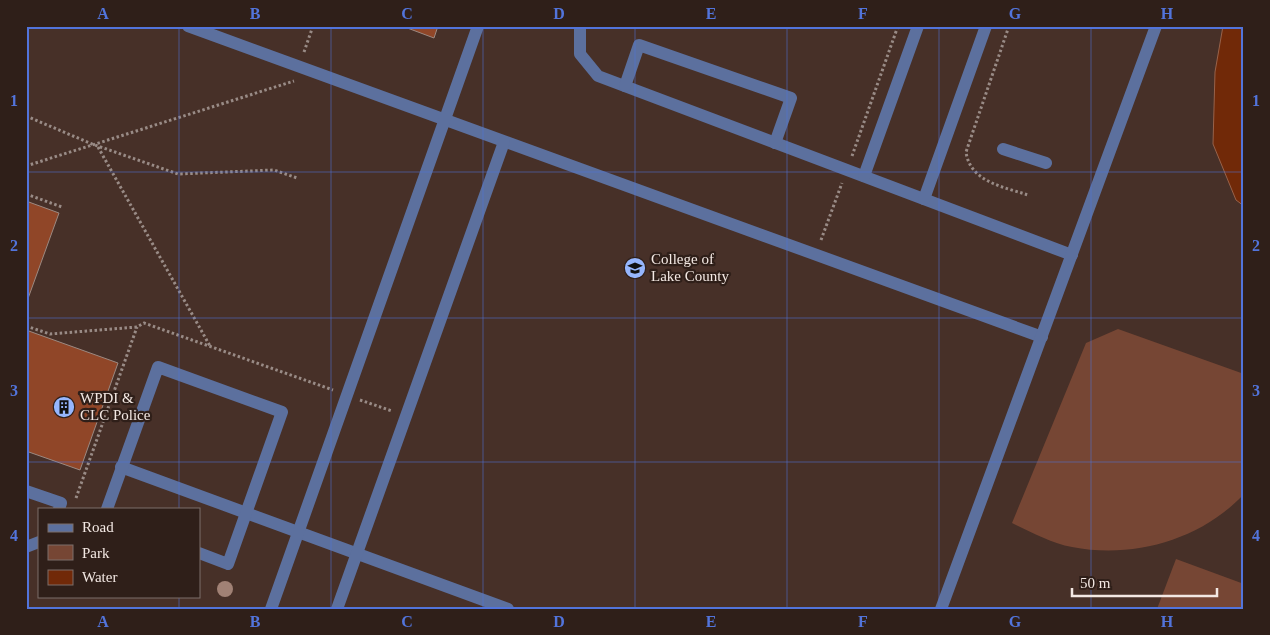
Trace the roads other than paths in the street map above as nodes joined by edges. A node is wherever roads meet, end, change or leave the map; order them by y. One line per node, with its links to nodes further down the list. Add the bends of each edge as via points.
1 (188, 26): 8 (lane)
2 (478, 26): 8 (lane)
3 (580, 26): 7 (lane, via 580,54 598,76)
4 (918, 26): 13 (lane)
5 (986, 26): 14 (lane)
6 (1156, 26): 15 (lane)
7 (625, 86): 10 (lane); 10 (lane, via 639,45 791,98)
8 (445, 121): 9 (lane); 22 (lane)
9 (504, 142): 16 (lane); 26 (lane)
10 (775, 143): 13 (lane)
11 (1003, 149): 12 (lane)
12 (1046, 163)
13 (864, 176): 14 (lane)
14 (924, 199): 15 (lane)
15 (1072, 255): 16 (lane)
16 (1042, 337): 30 (lane)
17 (122, 467): 20 (lane); 21 (lane); 21 (lane, via 158,367 247,399 282,412)
18 (26, 491): 19 (lane, via 61,503)
19 (58, 508)
20 (107, 508)
21 (246, 512): 22 (lane); 25 (lane, via 228,564)
22 (299, 531): 26 (lane); 27 (lane)
23 (38, 542): 24 (lane)
24 (26, 547)
25 (200, 553)
26 (357, 554): 28 (lane); 29 (lane)
27 (271, 609)
28 (337, 609)
29 (508, 609)
30 (941, 609)

